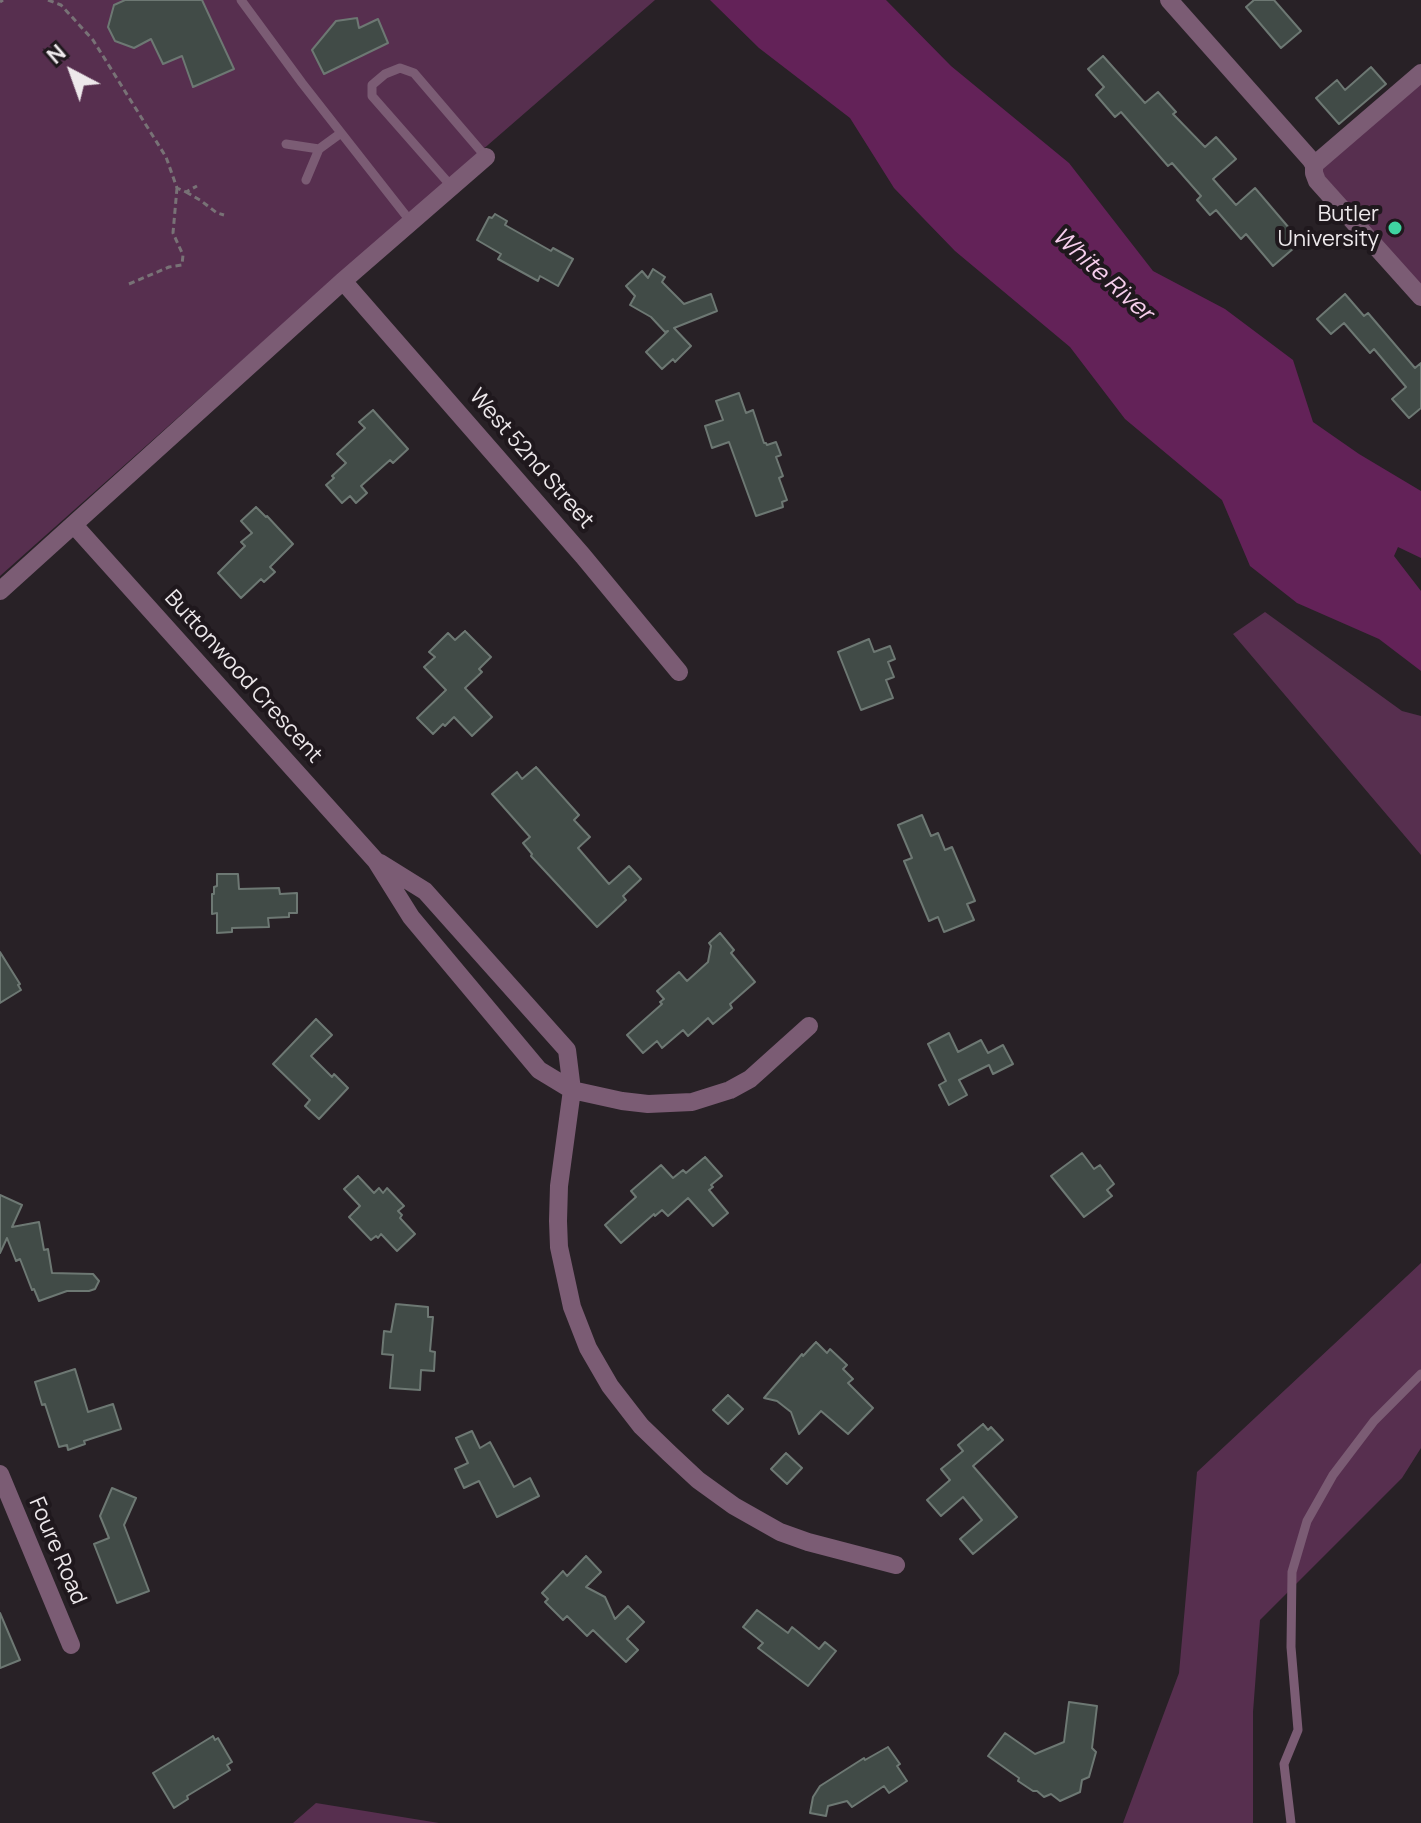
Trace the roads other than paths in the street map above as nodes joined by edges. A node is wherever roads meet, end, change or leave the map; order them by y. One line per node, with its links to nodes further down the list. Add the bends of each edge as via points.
1 (241, 0): 4 (lane)
2 (1169, 0): 8 (street)
3 (1421, 73): 8 (street)
4 (341, 133): 6 (lane); 11 (lane)
5 (286, 144): 6 (lane)
6 (319, 149): 9 (lane)
7 (486, 157): 10 (street); 10 (lane, via 414,73 400,68 372,85 372,96)
8 (1314, 165): 13 (street, via 1317,181)
9 (306, 180)
10 (452, 187): 11 (street)
11 (411, 222): 12 (street)
12 (343, 281): 14 (street); 16 (street, West 52nd Street)
13 (1421, 297)
14 (74, 525): 15 (street); 17 (street, Buttonwood Crescent)
15 (0, 591)
16 (679, 672)
17 (376, 861): 19 (street, via 411,917 539,1070); 19 (street, via 425,891 567,1050)
18 (809, 1026): 19 (street, via 750,1079 701,1100 648,1104)
19 (572, 1090): 22 (street, via 559,1186 559,1247 575,1315 610,1386 641,1426 734,1506 794,1537)
20 (1421, 1374): 24 (lane, via 1374,1421 1333,1475 1307,1521 1292,1572 1298,1730 1284,1764)
21 (0, 1474): 23 (street, Foure Road)
22 (896, 1565)
23 (71, 1645)
24 (1291, 1823)

